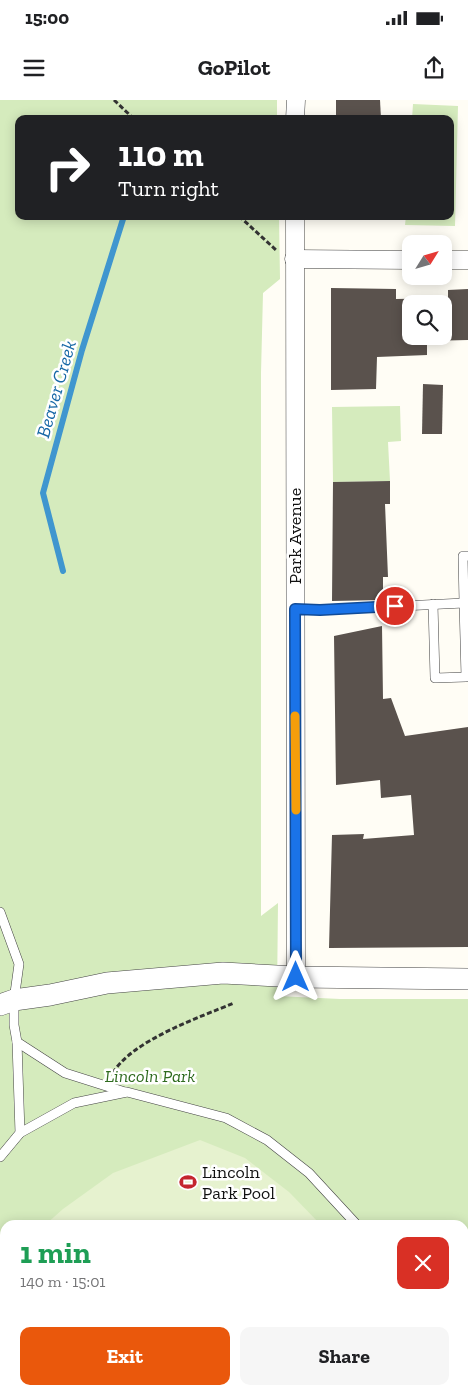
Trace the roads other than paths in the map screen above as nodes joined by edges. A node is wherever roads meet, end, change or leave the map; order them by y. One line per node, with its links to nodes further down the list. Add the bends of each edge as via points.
1 (296, 100): 2 (street)
2 (295, 115)
3 (294, 220): 4 (street, Park Avenue)
4 (294, 259): 5 (street); 11 (street, Park Avenue)
5 (402, 260)
6 (452, 260): 7 (street)
7 (468, 260)
8 (468, 556): 9 (lane, via 463,556)
9 (464, 603): 10 (lane); 10 (lane, via 466,677 435,678)
10 (433, 604): 11 (lane)
11 (295, 609): 13 (street, Park Avenue)
12 (0, 912): 15 (lane, via 19,964)
13 (296, 977): 14 (street); 15 (street, via 203,974 107,983)
14 (468, 979)
15 (7, 1003): 16 (lane)
16 (18, 1042): 17 (lane, via 65,1073); 18 (lane)
17 (127, 1092): 18 (lane, via 74,1103); 20 (lane, via 226,1118 267,1140 309,1173)
18 (20, 1133): 19 (lane)
19 (0, 1157)
20 (352, 1220)

